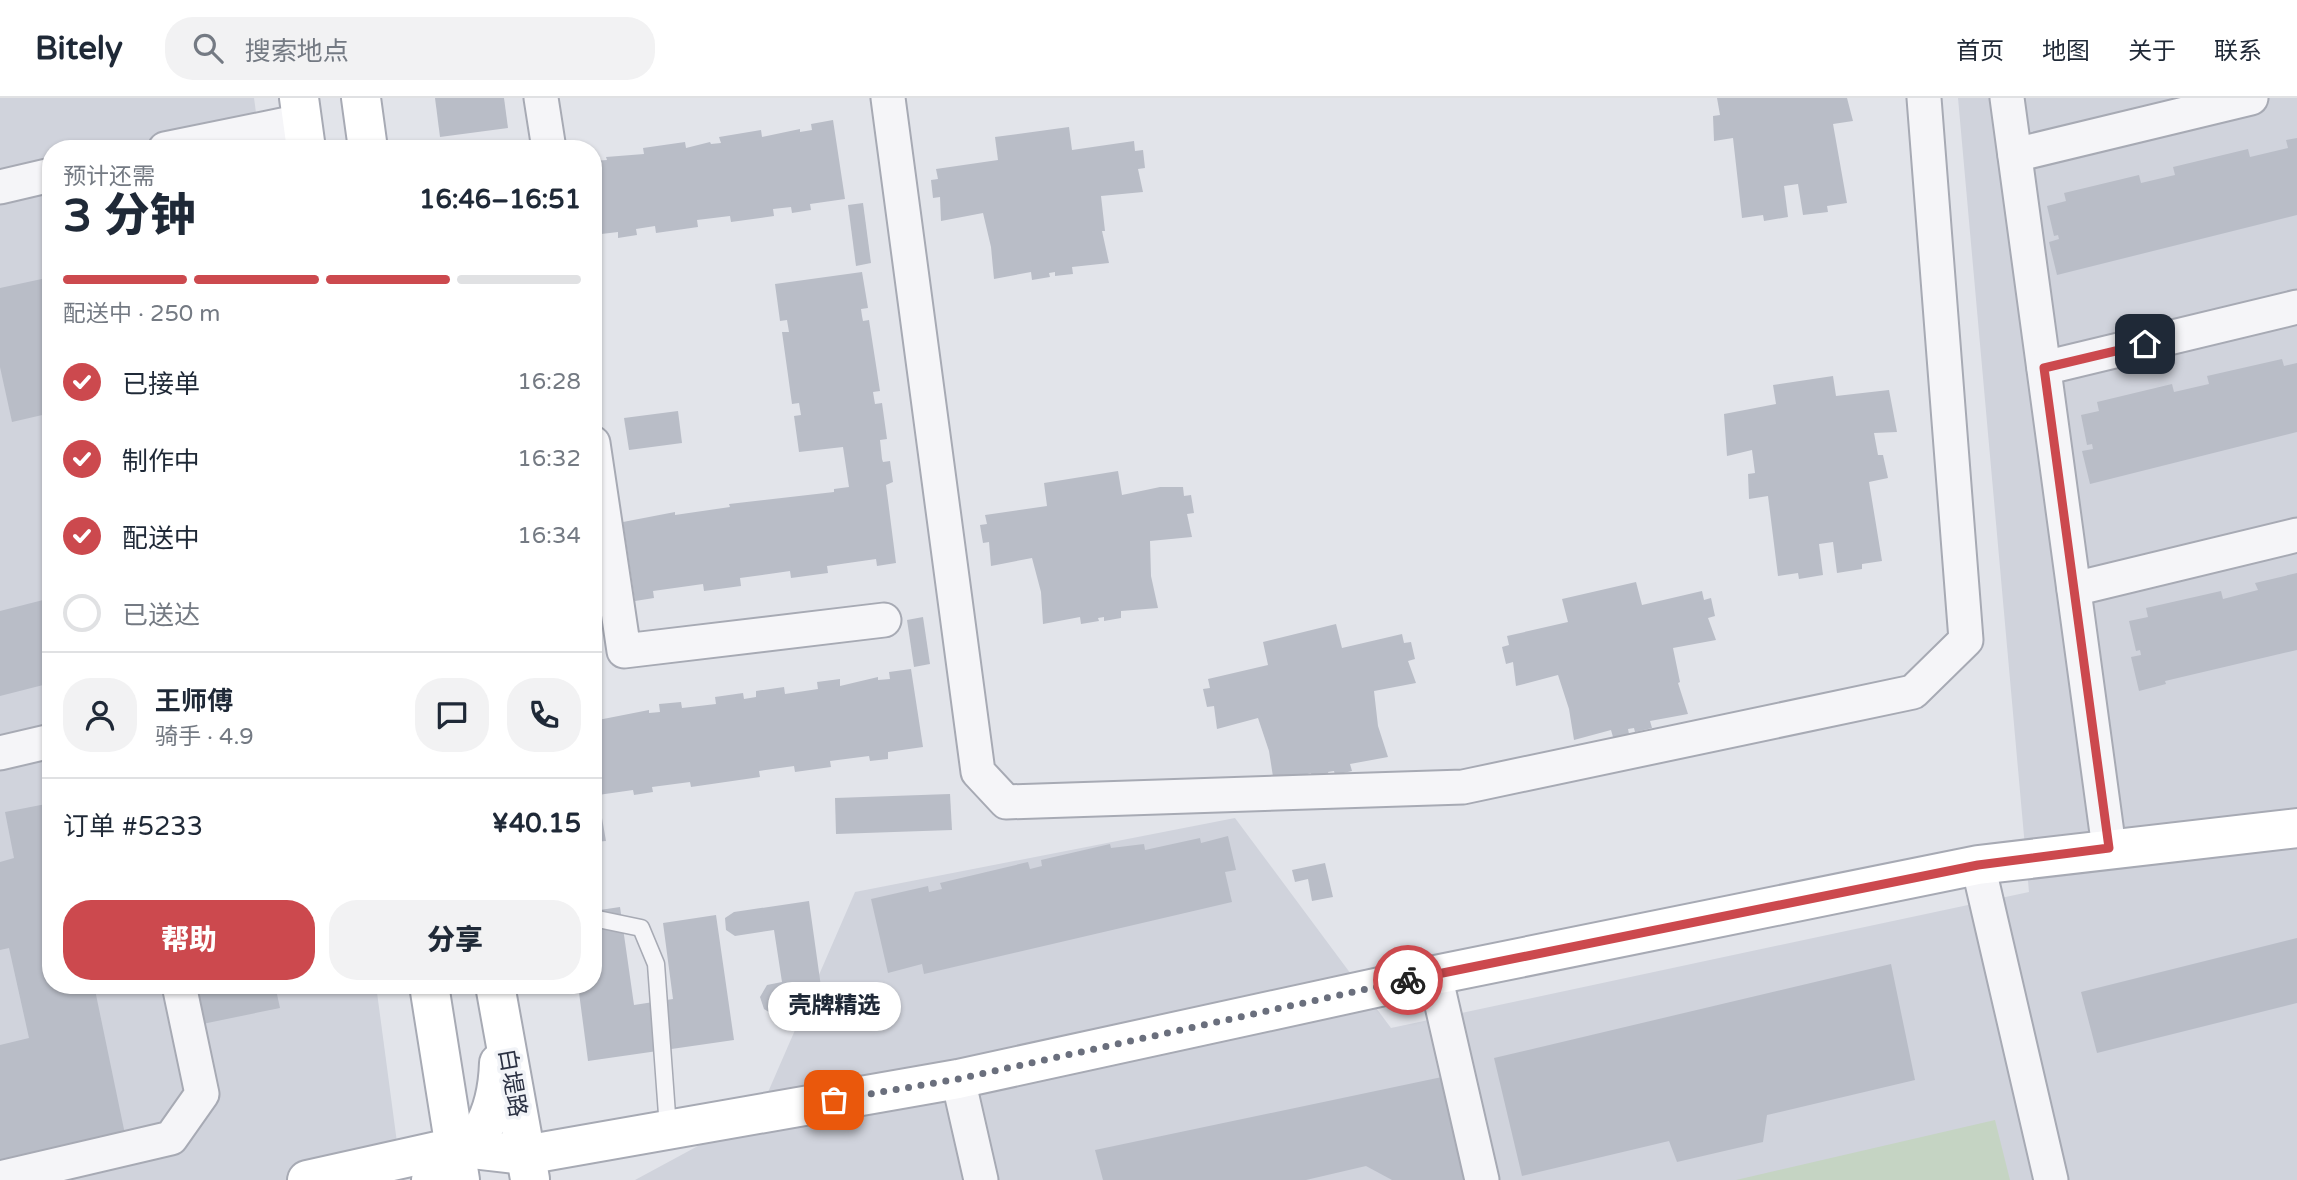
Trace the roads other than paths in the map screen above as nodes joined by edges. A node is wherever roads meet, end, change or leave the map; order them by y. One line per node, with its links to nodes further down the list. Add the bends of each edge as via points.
1 (361, 98): 9 (street)
2 (541, 98): 10 (street)
3 (888, 98): 4 (street, via 978,772 1006,803 1463,787 1913,692 1966,640)
4 (1924, 98)
5 (2007, 98): 11 (street)
6 (2251, 98): 11 (street)
7 (302, 122): 8 (street)
8 (244, 140)
9 (367, 140)
10 (548, 140)
11 (2015, 155): 15 (street)
12 (42, 177): 13 (street)
13 (0, 187)
14 (2297, 307): 15 (street)
15 (2044, 368): 18 (street)
16 (602, 504): 19 (street, via 624,652)
17 (2297, 535): 18 (street)
18 (2074, 589): 23 (street)
19 (884, 620)
20 (42, 743): 21 (street)
21 (0, 753)
22 (2297, 828): 23 (street)
23 (2109, 848): 24 (street)
24 (1978, 865): 26 (street); 38 (street)
25 (602, 920): 31 (lane, via 641,928 656,964)
26 (1435, 975): 30 (street); 37 (street)
27 (181, 994): 34 (street, via 202,1094 171,1138)
28 (431, 994): 32 (street)
29 (497, 998): 32 (street, via 497,1095 488,1123); 33 (street, 白堤路)
30 (958, 1079): 31 (street); 36 (street)
31 (668, 1128): 33 (street)
32 (460, 1166): 33 (street); 35 (street)
33 (528, 1168)
34 (0, 1178)
35 (307, 1180)
36 (981, 1180)
37 (1482, 1180)
38 (2051, 1180)

